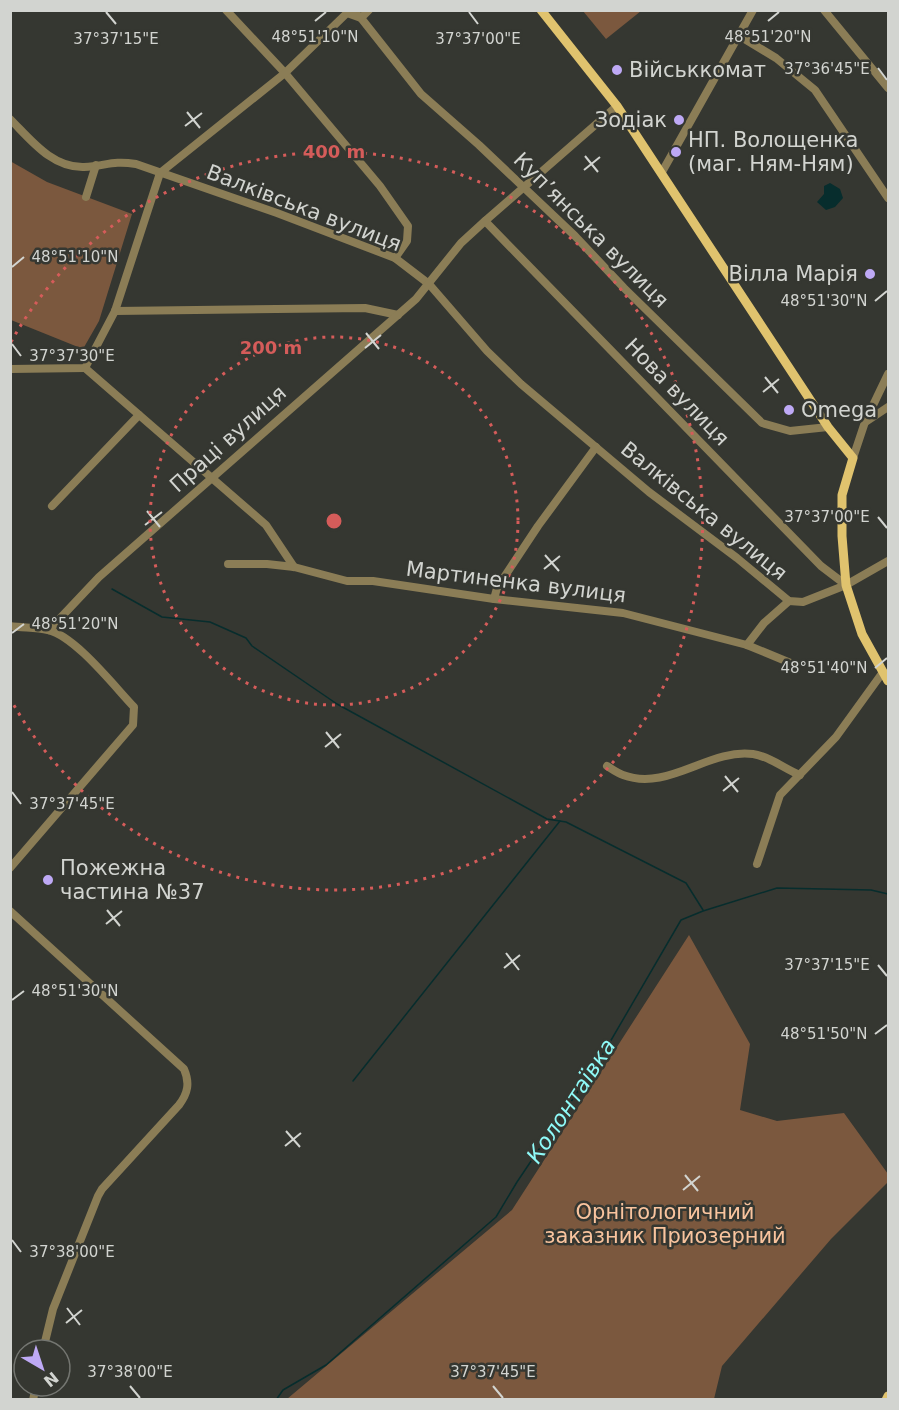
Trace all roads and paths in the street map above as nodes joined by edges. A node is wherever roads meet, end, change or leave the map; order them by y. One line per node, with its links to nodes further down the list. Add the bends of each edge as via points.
1 (226, 10): 9 (street)
2 (352, 10): 7 (street, Куп’янська вулиця)
3 (369, 10): 7 (street)
4 (541, 10): 11 (main road)
5 (753, 10): 8 (street)
6 (824, 10): 10 (street)
7 (361, 18): 9 (street, via 347,13); 16 (street, Куп’янська вулиця, via 421,94)
8 (738, 35): 14 (street); 18 (street, via 776,58 815,90)
9 (285, 73): 15 (street); 20 (street, via 380,186 408,226 408,241)
10 (888, 88)
11 (617, 106): 14 (main road); 16 (street, Праці вулиця)
12 (10, 119): 13 (street, Валківська вулиця, via 60,163 69,167)
13 (96, 165): 15 (street, Валківська вулиця, via 119,161); 17 (street)
14 (662, 172): 30 (main road)
15 (160, 173): 20 (street, Валківська вулиця); 22 (street)
16 (523, 189): 19 (street, Праці вулиця); 30 (street, Куп’янська вулиця, via 762,423 789,431)
17 (86, 197)
18 (888, 198)
19 (484, 221): 21 (street, Праці вулиця); 38 (street, Нова вулиця, via 821,566)
20 (395, 258): 21 (street, Валківська вулиця)
21 (429, 284): 23 (street, Праці вулиця); 31 (street, Валківська вулиця, via 487,351)
22 (115, 311): 23 (street, via 365,308); 24 (street)
23 (398, 315): 33 (street, Праці вулиця)
24 (85, 368): 25 (street); 28 (street)
25 (10, 369)
26 (888, 374): 29 (street)
27 (888, 407): 29 (street)
28 (139, 415): 33 (street); 34 (street)
29 (865, 422): 32 (street)
30 (828, 427): 32 (main road)
31 (596, 447): 39 (street, via 496,588); 40 (street, Валківська вулиця)
32 (853, 458): 38 (main road, via 843,495)
33 (213, 478): 37 (street, via 266,525); 42 (street, Праці вулиця, via 99,577)
34 (52, 506)
35 (888, 561): 38 (street)
36 (228, 564): 37 (street, Мартиненка вулиця)
37 (294, 567): 39 (street, Мартиненка вулиця, via 347,580)
38 (846, 585): 40 (street, Валківська вулиця, via 803,602); 45 (main road, via 862,634)
39 (494, 599): 43 (street, Мартиненка вулиця, via 623,613)
40 (789, 601): 43 (street)
41 (10, 626): 42 (street)
42 (49, 630): 49 (street, via 80,648 134,707 133,725)
43 (747, 645): 44 (street, Мартиненка вулиця)
44 (793, 664)
45 (886, 676): 47 (street)
46 (607, 766): 47 (street, via 623,775 651,779 723,757 755,754)
47 (800, 775): 48 (street, via 780,795)
48 (757, 864)
49 (10, 868)
50 (10, 910): 51 (street, via 184,1069 188,1078 179,1105 98,1196 53,1309)
51 (47, 1338)

